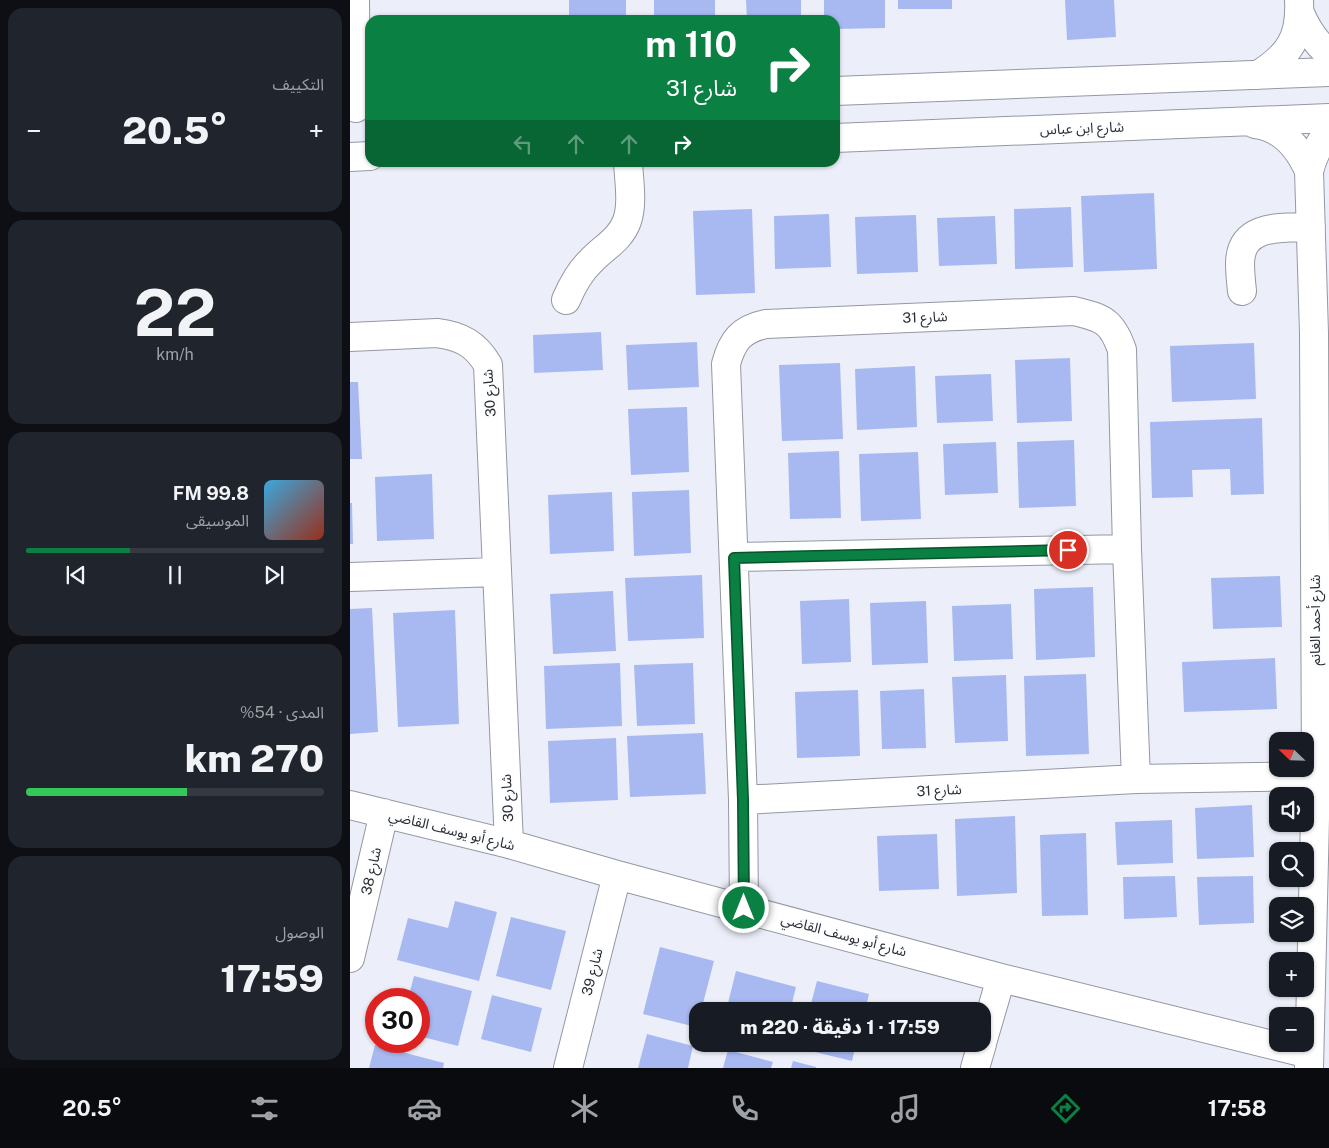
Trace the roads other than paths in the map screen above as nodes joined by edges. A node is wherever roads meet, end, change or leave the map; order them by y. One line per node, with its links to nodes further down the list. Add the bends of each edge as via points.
1 (354, 0): 7 (street)
2 (1299, 7): 3 (street, via 1308,30); 5 (street, via 1297,32 1288,50 1275,64)
3 (1329, 54)
4 (1329, 72): 5 (street)
5 (1258, 74): 6 (street)
6 (840, 92)
7 (359, 108)
8 (1329, 118): 9 (street, شارع ابن عباس)
9 (1243, 122): 11 (street, شارع ابن عباس); 15 (street, شارع أحمد الغانم, via 1277,131 1302,155)
10 (1329, 133): 15 (street, شارع أحمد الغانم, via 1315,153)
11 (840, 138)
12 (350, 156): 13 (street)
13 (365, 156)
14 (628, 167): 18 (street, via 630,207 625,226 614,242 580,272)
15 (1309, 171): 16 (street, شارع أحمد الغانم)
16 (1311, 227): 17 (street, via 1265,229 1255,234 1242,251); 19 (street, شارع أحمد الغانم)
17 (1242, 291)
18 (566, 300)
19 (1321, 333): 25 (street, شارع أحمد الغانم)
20 (350, 337): 23 (street, شارع 30, via 437,333 469,342 482,354 488,365)
21 (1127, 549): 22 (street); 22 (street, شارع 31, via 1122,350 1110,325 1089,314 1074,311 766,324 752,327 742,334 728,353 726,364); 26 (street, شارع 31)
22 (734, 558): 27 (street, شارع 31)
23 (497, 572): 24 (street); 30 (street, شارع 30)
24 (350, 577)
25 (1316, 776): 26 (street, شارع 31); 37 (street, شارع أحمد الغانم)
26 (1136, 779): 27 (street, شارع 31)
27 (743, 800): 32 (street, شارع 31)
28 (350, 805): 29 (street, شارع أبو يوسف القاضي)
29 (384, 814): 30 (street, شارع أبو يوسف القاضي); 33 (street, شارع 38)
30 (509, 844): 31 (street, شارع أبو يوسف القاضي)
31 (617, 875): 32 (street, شارع أبو يوسف القاضي); 38 (street, شارع 39)
32 (744, 908): 34 (street, شارع أبو يوسف القاضي)
33 (350, 958)
34 (1001, 978): 35 (street); 37 (street, شارع أبو يوسف القاضي)
35 (991, 1012)
36 (979, 1052): 39 (street)
37 (1309, 1061)
38 (568, 1068)
39 (975, 1068)

